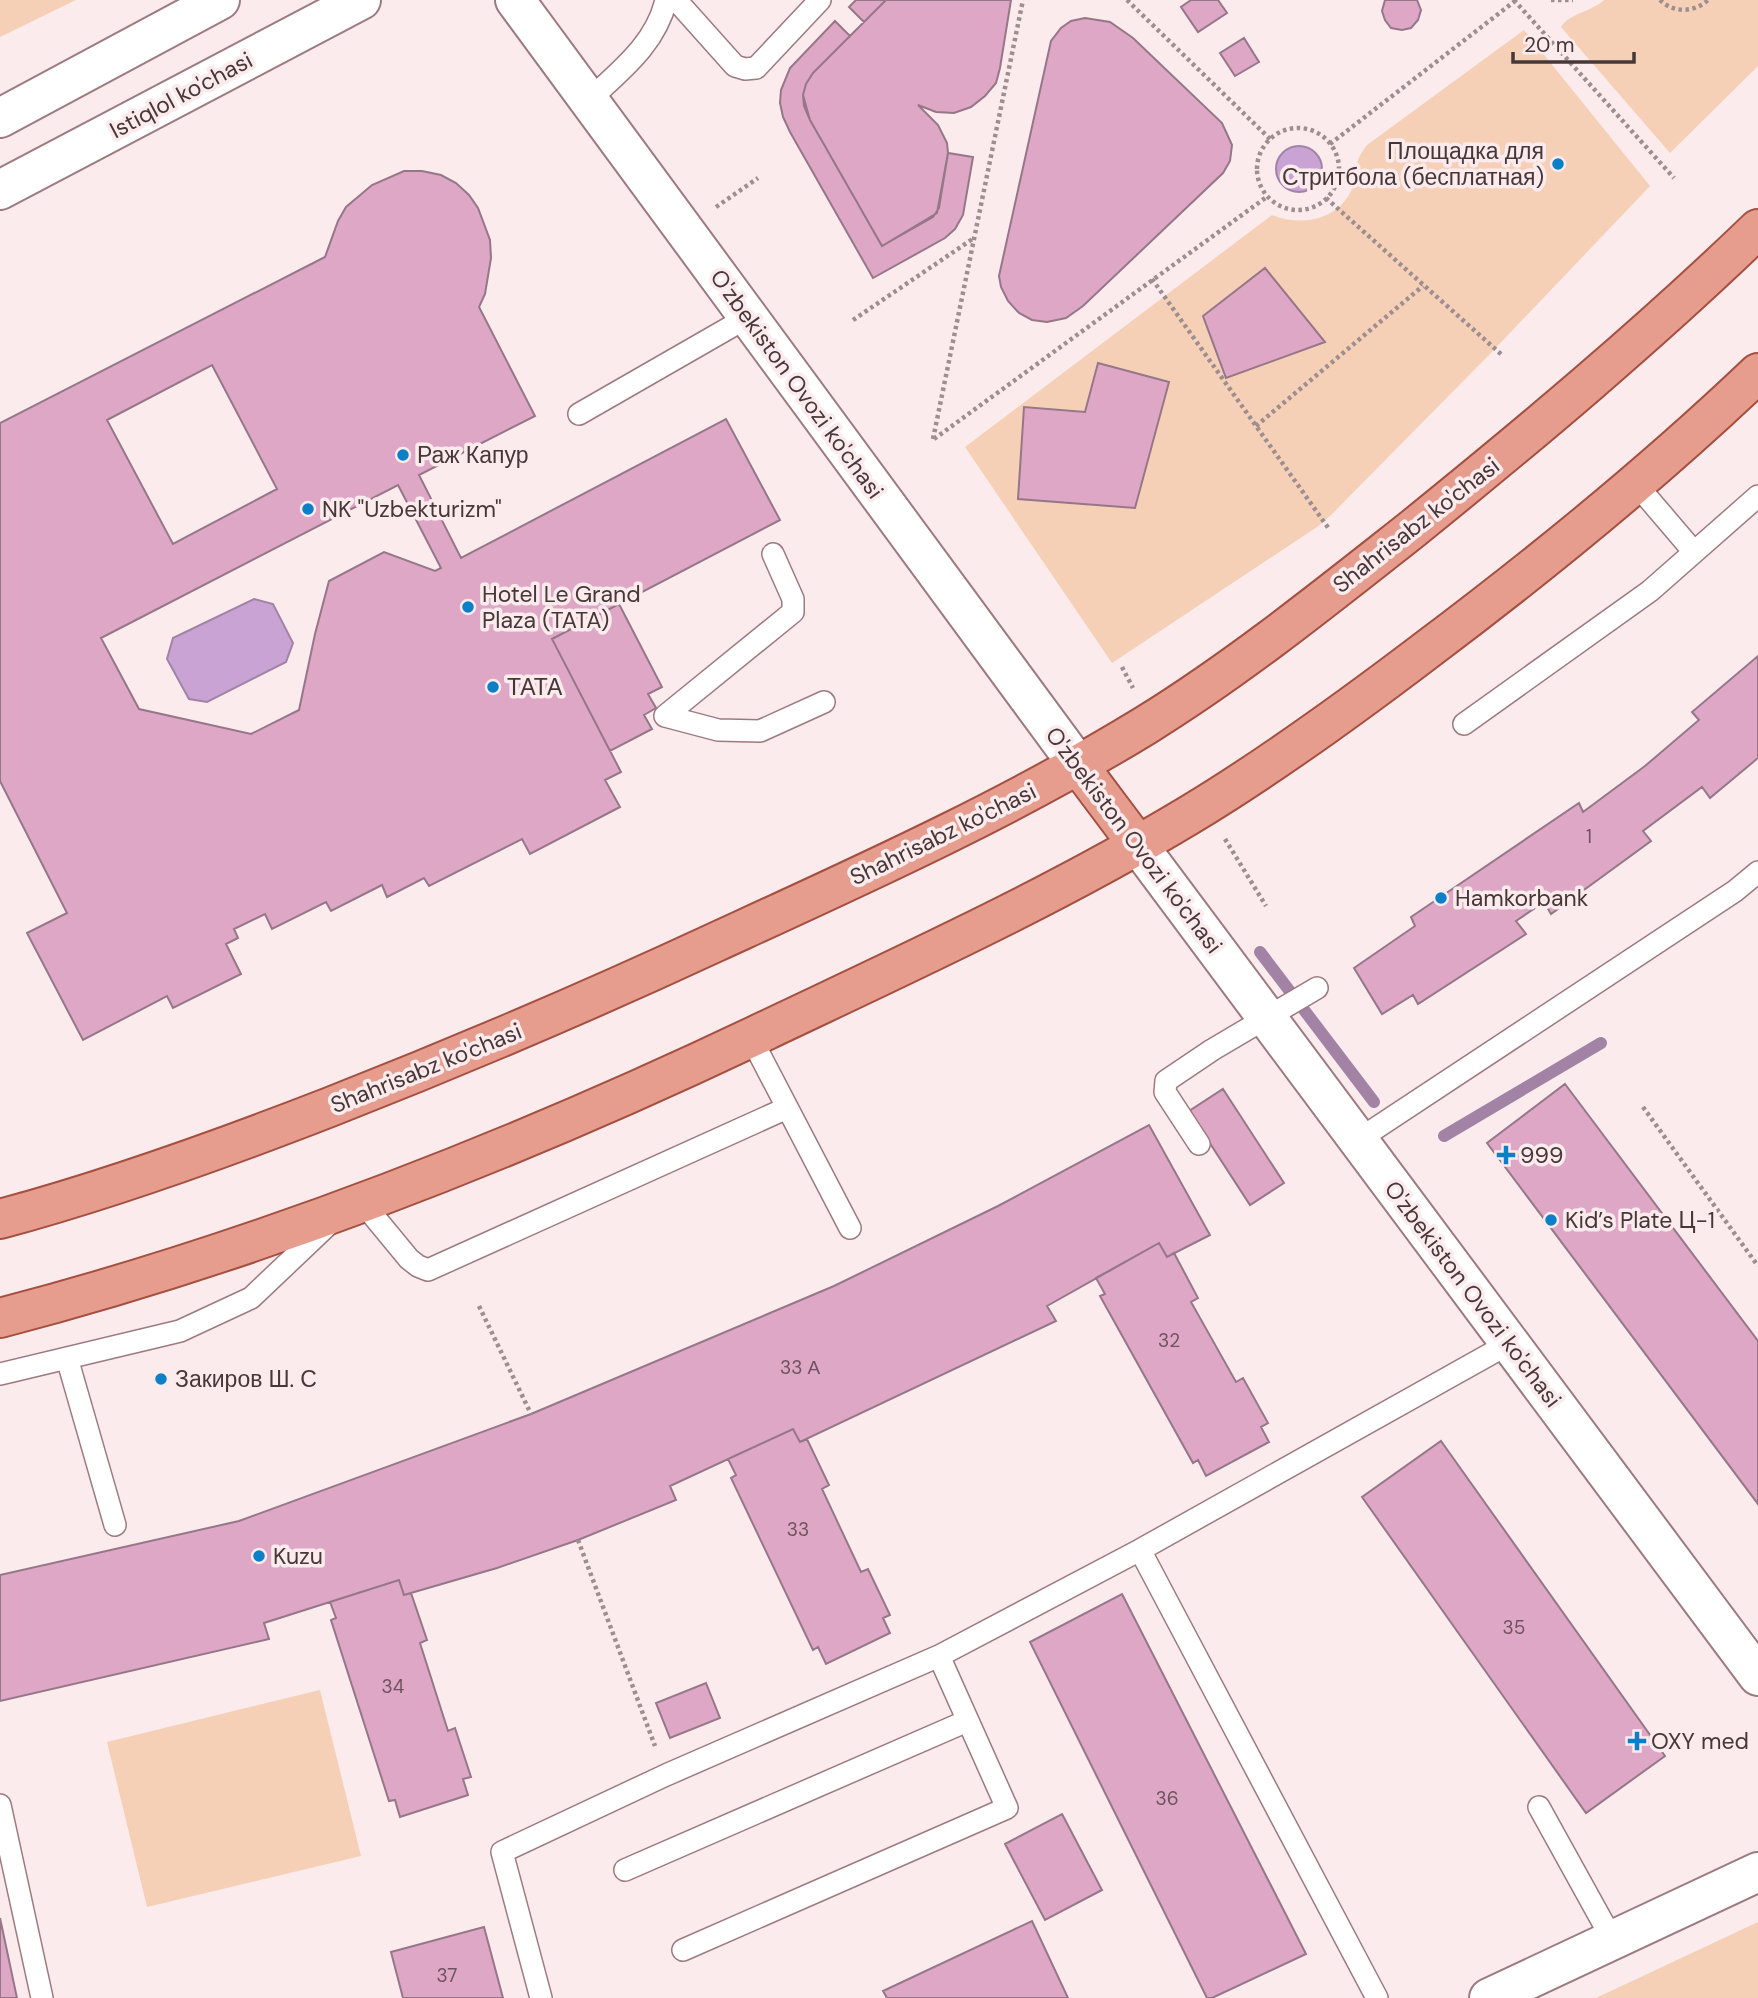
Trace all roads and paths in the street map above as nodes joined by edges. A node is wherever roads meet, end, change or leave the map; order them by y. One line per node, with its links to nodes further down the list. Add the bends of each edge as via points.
1 (220, 0): 15 (street)
2 (361, 0): 20 (street, Istiqlol ko'chasi)
3 (515, 0): 14 (street, O'zbekiston Ovozi ko'chasi)
4 (666, 0): 14 (lane, via 646,45)
5 (676, 0): 6 (lane, via 735,66 745,69 756,68)
6 (820, 0)
7 (1023, 0): 25 (path)
8 (1127, 0): 16 (path)
9 (1515, 0): 17 (path); 19 (path)
10 (1551, 0): 11 (path)
11 (1573, 0)
12 (1660, 0): 13 (path, via 1678,10)
13 (1707, 0)
14 (588, 101): 24 (street, O'zbekiston Ovozi ko'chasi)
15 (0, 118)
16 (1270, 139): 17 (path, via 1290,128 1301,128); 21 (path, via 1257,161 1260,186)
17 (1330, 144): 22 (path, via 1336,154 1338,178)
18 (758, 178): 24 (path)
19 (1674, 178)
20 (0, 190)
21 (1268, 197): 22 (path, via 1277,205 1303,210); 26 (path)
22 (1326, 198): 27 (path)
23 (1758, 229): 41 (main road, Shahrisabz ko'chasi, via 1616,361 1385,551 1226,671)
24 (684, 230): 28 (street, O'zbekiston Ovozi ko'chasi)
25 (974, 238): 26 (path, via 933,439); 29 (path)
26 (1152, 279): 33 (path)
27 (1423, 286): 30 (path); 33 (path)
28 (748, 317): 32 (lane); 41 (street, O'zbekiston Ovozi ko'chasi)
29 (853, 320)
30 (1502, 355)
31 (1758, 373): 34 (main road)
32 (579, 414)
33 (1256, 426): 36 (path)
34 (1636, 485): 37 (lane); 42 (main road, via 1361,700)
35 (1758, 496): 37 (lane)
36 (1329, 529)
37 (1694, 552): 40 (lane, via 1650,591)
38 (773, 554): 39 (lane, via 793,599 793,612 665,716 718,730 761,731)
39 (824, 702)
40 (1464, 724)
41 (1078, 765): 43 (main road, O'zbekiston Ovozi ko'chasi); 54 (main road, Shahrisabz ko'chasi, via 965,826 504,1037 222,1149)
42 (1205, 805): 43 (main road); 45 (path)
43 (1138, 845): 47 (street, O'zbekiston Ovozi ko'chasi); 48 (main road)
44 (1758, 872): 51 (lane)
45 (1266, 906)
46 (1317, 988): 47 (lane)
47 (1267, 1017): 51 (street, O'zbekiston Ovozi ko'chasi); 52 (lane, via 1166,1081 1165,1092)
48 (751, 1038): 50 (lane); 53 (main road, via 637,1091)
49 (1643, 1107): 56 (path)
50 (787, 1108): 53 (lane, via 428,1270 409,1259); 55 (lane)
51 (1358, 1140): 59 (street, O'zbekiston Ovozi ko'chasi)
52 (1199, 1144)
53 (355, 1205): 58 (main road, via 251,1243); 60 (lane, via 251,1298 180,1331)
54 (0, 1219)
55 (850, 1227)
56 (1758, 1265)
57 (479, 1306): 62 (path)
58 (0, 1318)
59 (1510, 1343): 65 (lane); 67 (street, O'zbekiston Ovozi ko'chasi)
60 (67, 1357): 61 (lane); 63 (lane)
61 (0, 1374)
62 (530, 1414)
63 (115, 1525)
64 (578, 1540): 69 (path)
65 (1140, 1549): 66 (lane); 78 (lane)
66 (939, 1656): 68 (lane); 69 (lane)
67 (1758, 1676)
68 (967, 1721): 72 (lane); 75 (lane, via 1007,1808)
69 (666, 1775): 77 (lane, via 502,1852)
70 (0, 1805): 76 (lane)
71 (1539, 1807): 74 (lane)
72 (625, 1870)
73 (1758, 1872): 74 (street)
74 (1612, 1939): 79 (street)
75 (683, 1950)
76 (41, 1998)
77 (541, 1998)
78 (1377, 1998)
79 (1489, 1998)

